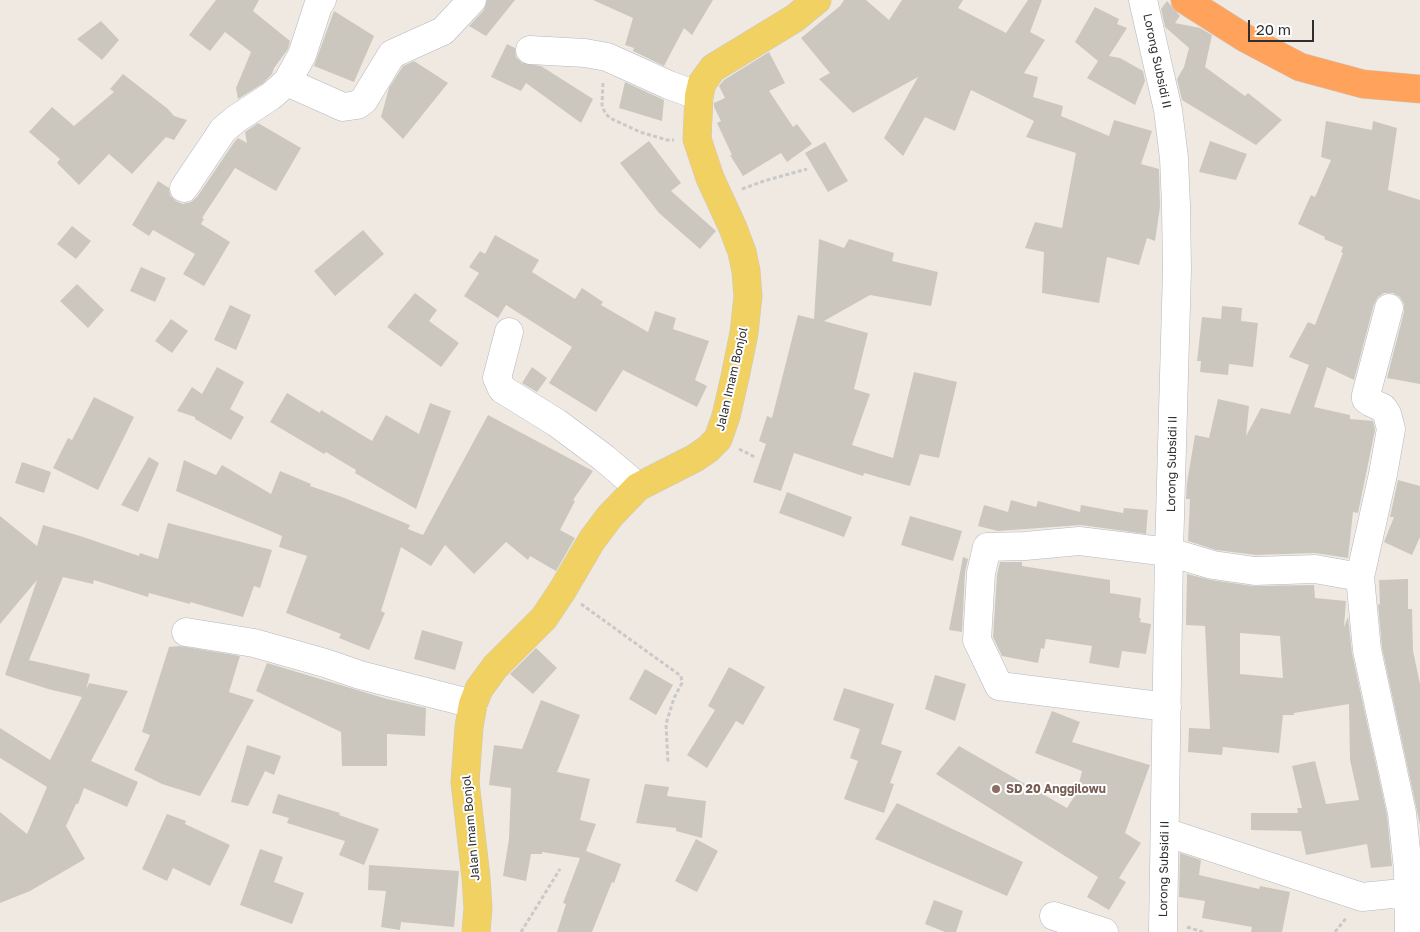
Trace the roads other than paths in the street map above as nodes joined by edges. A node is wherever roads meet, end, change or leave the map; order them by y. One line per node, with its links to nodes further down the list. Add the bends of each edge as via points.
1 (472, 0): 7 (street, via 442,31 392,54 364,100 357,105 350,108 335,105)
2 (816, 0): 9 (main road, Jalan Imam Bonjol, via 795,18 713,68 702,83)
3 (1143, 0): 14 (street, Lorong Subsidi II, via 1168,110 1174,158 1177,270)
4 (1185, 0): 8 (highway, via 1245,38 1300,67 1363,84)
5 (318, 2): 7 (street, via 302,55)
6 (530, 50): 9 (street, via 607,57)
7 (287, 82): 10 (street, via 223,130)
8 (1420, 89)
9 (699, 96): 13 (main road, Jalan Imam Bonjol, via 697,139 718,197 734,228 746,271 748,296 744,333 718,439 695,458)
10 (184, 188)
11 (1389, 308): 15 (street, via 1366,399 1383,408 1391,429)
12 (509, 332): 13 (street, via 497,378 502,389 557,423)
13 (638, 487): 17 (main road, Jalan Imam Bonjol, via 592,540 544,618 495,667 479,689)
14 (1170, 552): 15 (street, via 1213,565 1255,571 1315,569); 18 (street, Lorong Subsidi II); 18 (street, via 1079,541 986,547 981,572 977,640 999,686)
15 (1360, 577): 20 (street, via 1367,650 1402,813)
16 (186, 632): 17 (street, via 270,648)
17 (473, 704): 22 (main road, Jalan Imam Bonjol, via 465,782 476,878)
18 (1167, 707): 19 (street, Lorong Subsidi II)
19 (1165, 832): 20 (street, via 1362,897); 24 (street, Lorong Subsidi II)
20 (1414, 894): 25 (street)
21 (1054, 916): 23 (street)
22 (476, 932)
23 (1104, 932)
24 (1163, 932)
25 (1409, 932)

